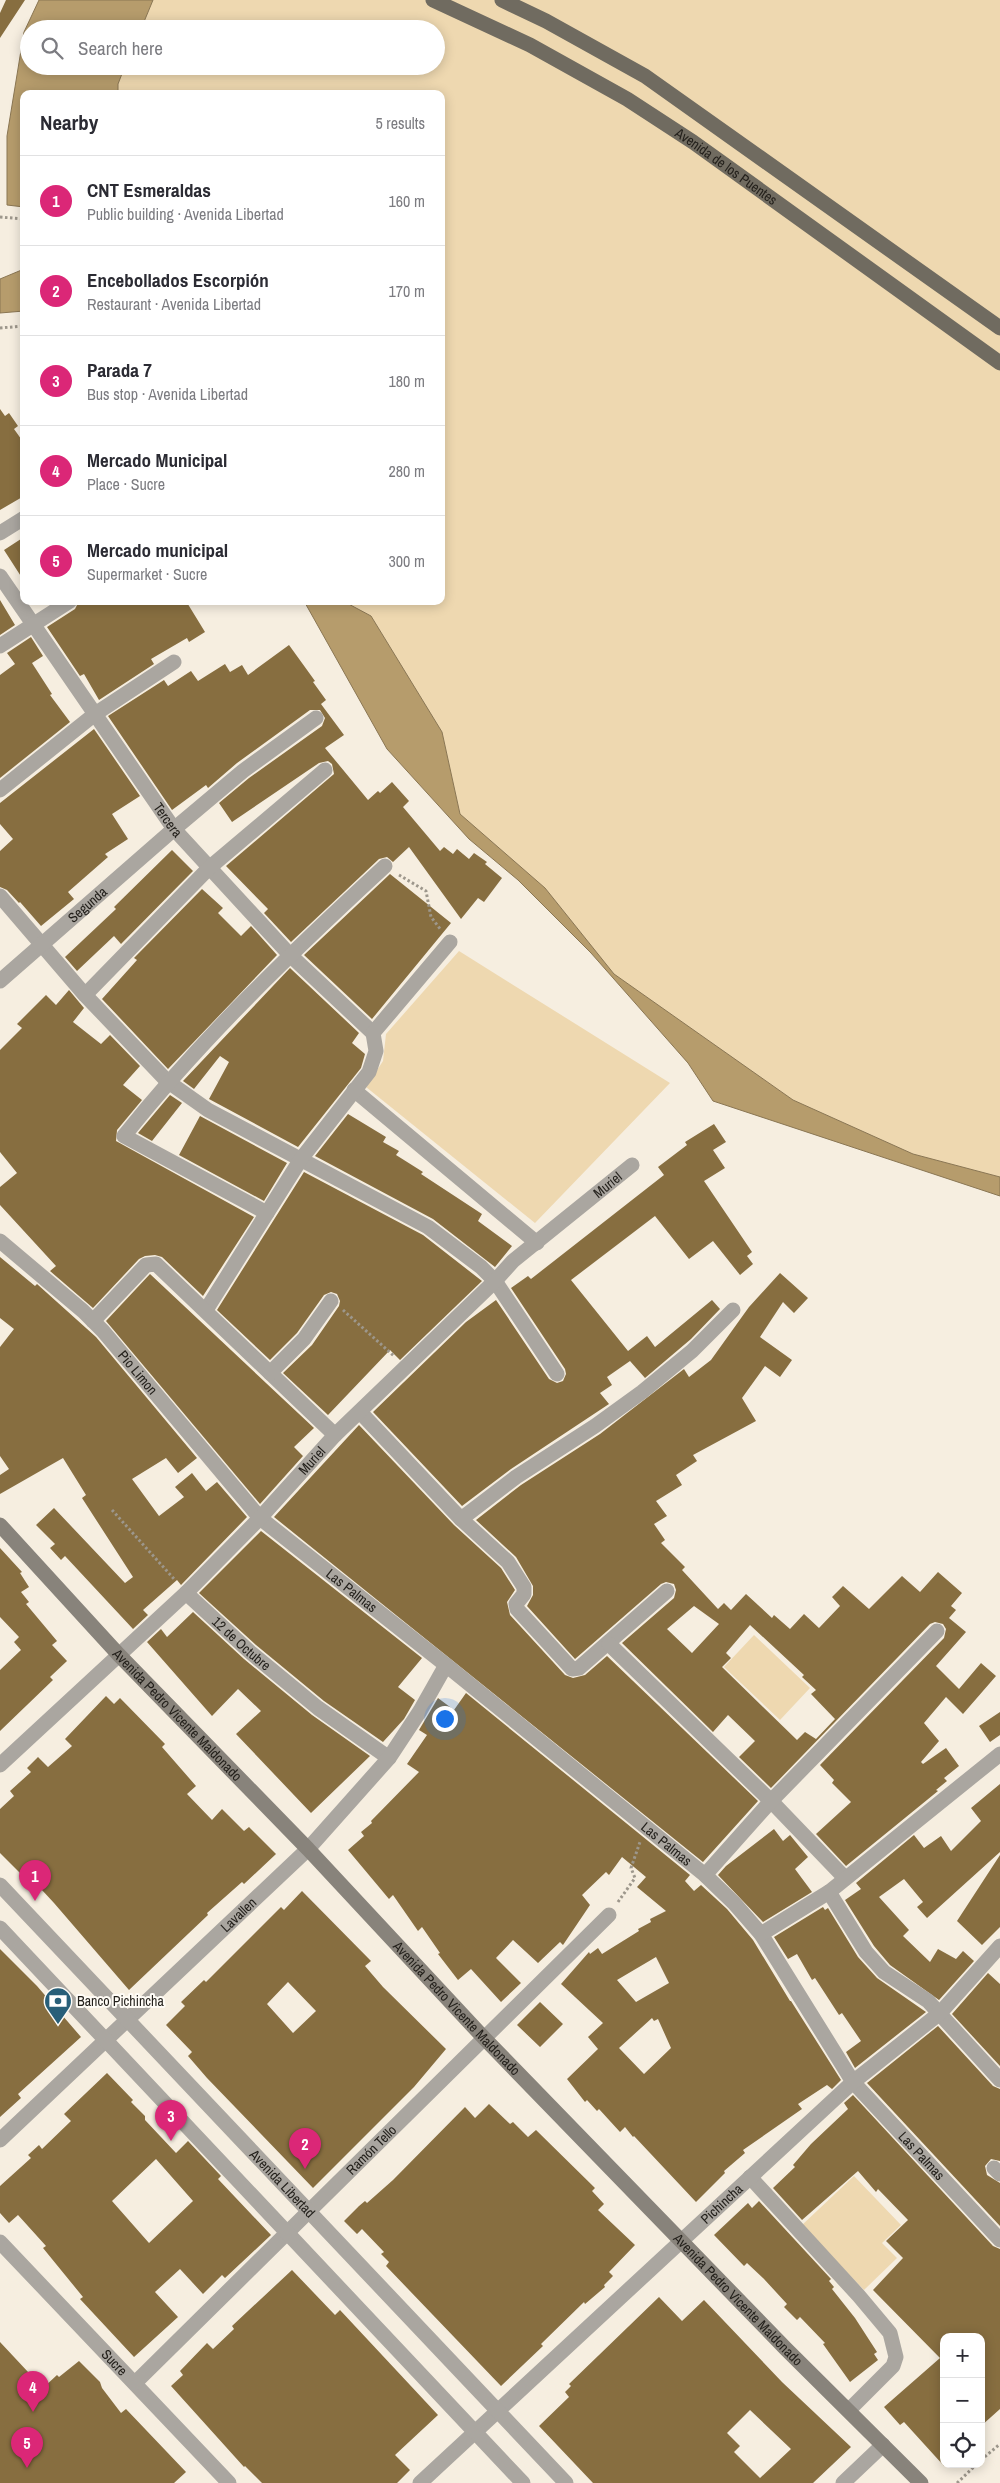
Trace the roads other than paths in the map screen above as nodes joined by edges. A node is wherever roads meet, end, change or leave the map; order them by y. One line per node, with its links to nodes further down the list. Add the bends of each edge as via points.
1 (433, 0): 4 (main road, Avenida de los Puentes, via 530,45 627,99 693,142)
2 (502, 0): 3 (main road, Avenida de los Puentes, via 546,20 644,76)
3 (1000, 328)
4 (1000, 363)
5 (20, 520): 6 (street)
6 (0, 533)
7 (0, 576): 9 (street, Tercera)
8 (63, 605): 9 (street)
9 (32, 624): 10 (street); 12 (street, Tercera)
10 (0, 646)
11 (174, 662): 12 (street)
12 (95, 714): 15 (street); 16 (street, Tercera)
13 (316, 718): 16 (street, Segunda, via 243,771)
14 (325, 770): 18 (street)
15 (0, 790)
16 (174, 829): 18 (street, Tercera); 21 (street, Segunda)
17 (385, 866): 22 (street)
18 (209, 868): 22 (street, Tercera); 24 (street)
19 (0, 896): 21 (street)
20 (450, 942): 25 (street)
21 (42, 945): 23 (street, Segunda); 24 (street)
22 (290, 955): 25 (street, Tercera); 26 (street)
23 (0, 981)
24 (85, 995): 26 (street)
25 (373, 1033): 27 (street, via 374,1061)
26 (167, 1081): 28 (street, via 208,1110); 30 (street, via 124,1136)
27 (354, 1090): 28 (street); 32 (street)
28 (301, 1159): 30 (street); 33 (street, via 428,1227)
29 (632, 1165): 32 (street, Muriel)
30 (267, 1213): 35 (street)
31 (0, 1241): 37 (street, Pio Limon)
32 (537, 1243): 33 (street, Muriel, via 513,1261)
33 (495, 1281): 39 (street); 40 (street, Muriel)
34 (331, 1301): 38 (street, via 304,1339)
35 (206, 1310): 37 (street, via 151,1263); 38 (street)
36 (733, 1310): 43 (street, via 692,1351 642,1392 516,1477)
37 (94, 1321): 42 (street, Pio Limon)
38 (270, 1373): 41 (street)
39 (557, 1374)
40 (360, 1412): 41 (street, Muriel); 43 (street)
41 (335, 1436): 42 (street, Muriel)
42 (260, 1518): 46 (street, Muriel); 50 (street, Las Palmas)
43 (461, 1519): 48 (street, via 508,1562 522,1581 525,1591 516,1604 517,1608 569,1667 577,1669)
44 (0, 1525): 49 (main road, Avenida Pedro Vicente Maldonado)
45 (667, 1591): 48 (street)
46 (186, 1593): 49 (street, Muriel); 52 (street, 12 de Octubre, via 318,1708)
47 (937, 1631): 54 (street)
48 (609, 1644): 54 (street)
49 (119, 1655): 53 (street, Muriel); 55 (main road, Avenida Pedro Vicente Maldonado)
50 (446, 1665): 52 (street, Lavallen); 56 (street, Las Palmas)
51 (1000, 1754): 57 (street)
52 (389, 1758): 55 (street, Lavallen)
53 (0, 1765)
54 (771, 1801): 56 (street); 57 (street)
55 (308, 1849): 65 (street, Lavallen); 66 (main road, Avenida Pedro Vicente Maldonado)
56 (705, 1875): 62 (street, Las Palmas)
57 (845, 1878): 59 (street)
58 (0, 1886): 65 (street, Avenida Libertad)
59 (829, 1892): 62 (street); 64 (street, via 866,1952 884,1972)
60 (609, 1915): 66 (street, Ramón Tello)
61 (0, 1928): 67 (street)
62 (761, 1934): 69 (street, Las Palmas)
63 (1000, 1946): 64 (street, Pichincha)
64 (940, 2012): 68 (street); 69 (street, Pichincha)
65 (127, 2019): 67 (street, Lavallen); 72 (street, Avenida Libertad)
66 (484, 2038): 72 (street, Ramón Tello); 74 (main road, Avenida Pedro Vicente Maldonado)
67 (105, 2040): 70 (street, Lavallen); 73 (street)
68 (1000, 2080)
69 (853, 2082): 71 (street, Pichincha); 75 (street, Las Palmas)
70 (0, 2140)
71 (750, 2177): 74 (street, Pichincha); 78 (street, via 890,2333 896,2356 893,2366)
72 (308, 2211): 73 (street, Ramón Tello); 79 (street, Avenida Libertad)
73 (287, 2232): 77 (street, Ramón Tello); 80 (street)
74 (682, 2240): 78 (main road, Avenida Pedro Vicente Maldonado); 79 (street, Pichincha)
75 (1000, 2240)
76 (0, 2242): 77 (street, Sucre)
77 (134, 2383): 82 (street, Sucre)
78 (849, 2410): 81 (main road, Avenida Pedro Vicente Maldonado)
79 (498, 2411): 80 (street, Pichincha); 85 (street, Avenida Libertad)
80 (475, 2432): 83 (street, Pichincha); 84 (street)
81 (883, 2445): 86 (street); 87 (main road, Avenida Pedro Vicente Maldonado)
82 (229, 2483)
83 (420, 2483)
84 (524, 2483)
85 (566, 2483)
86 (843, 2483)
87 (921, 2483)

